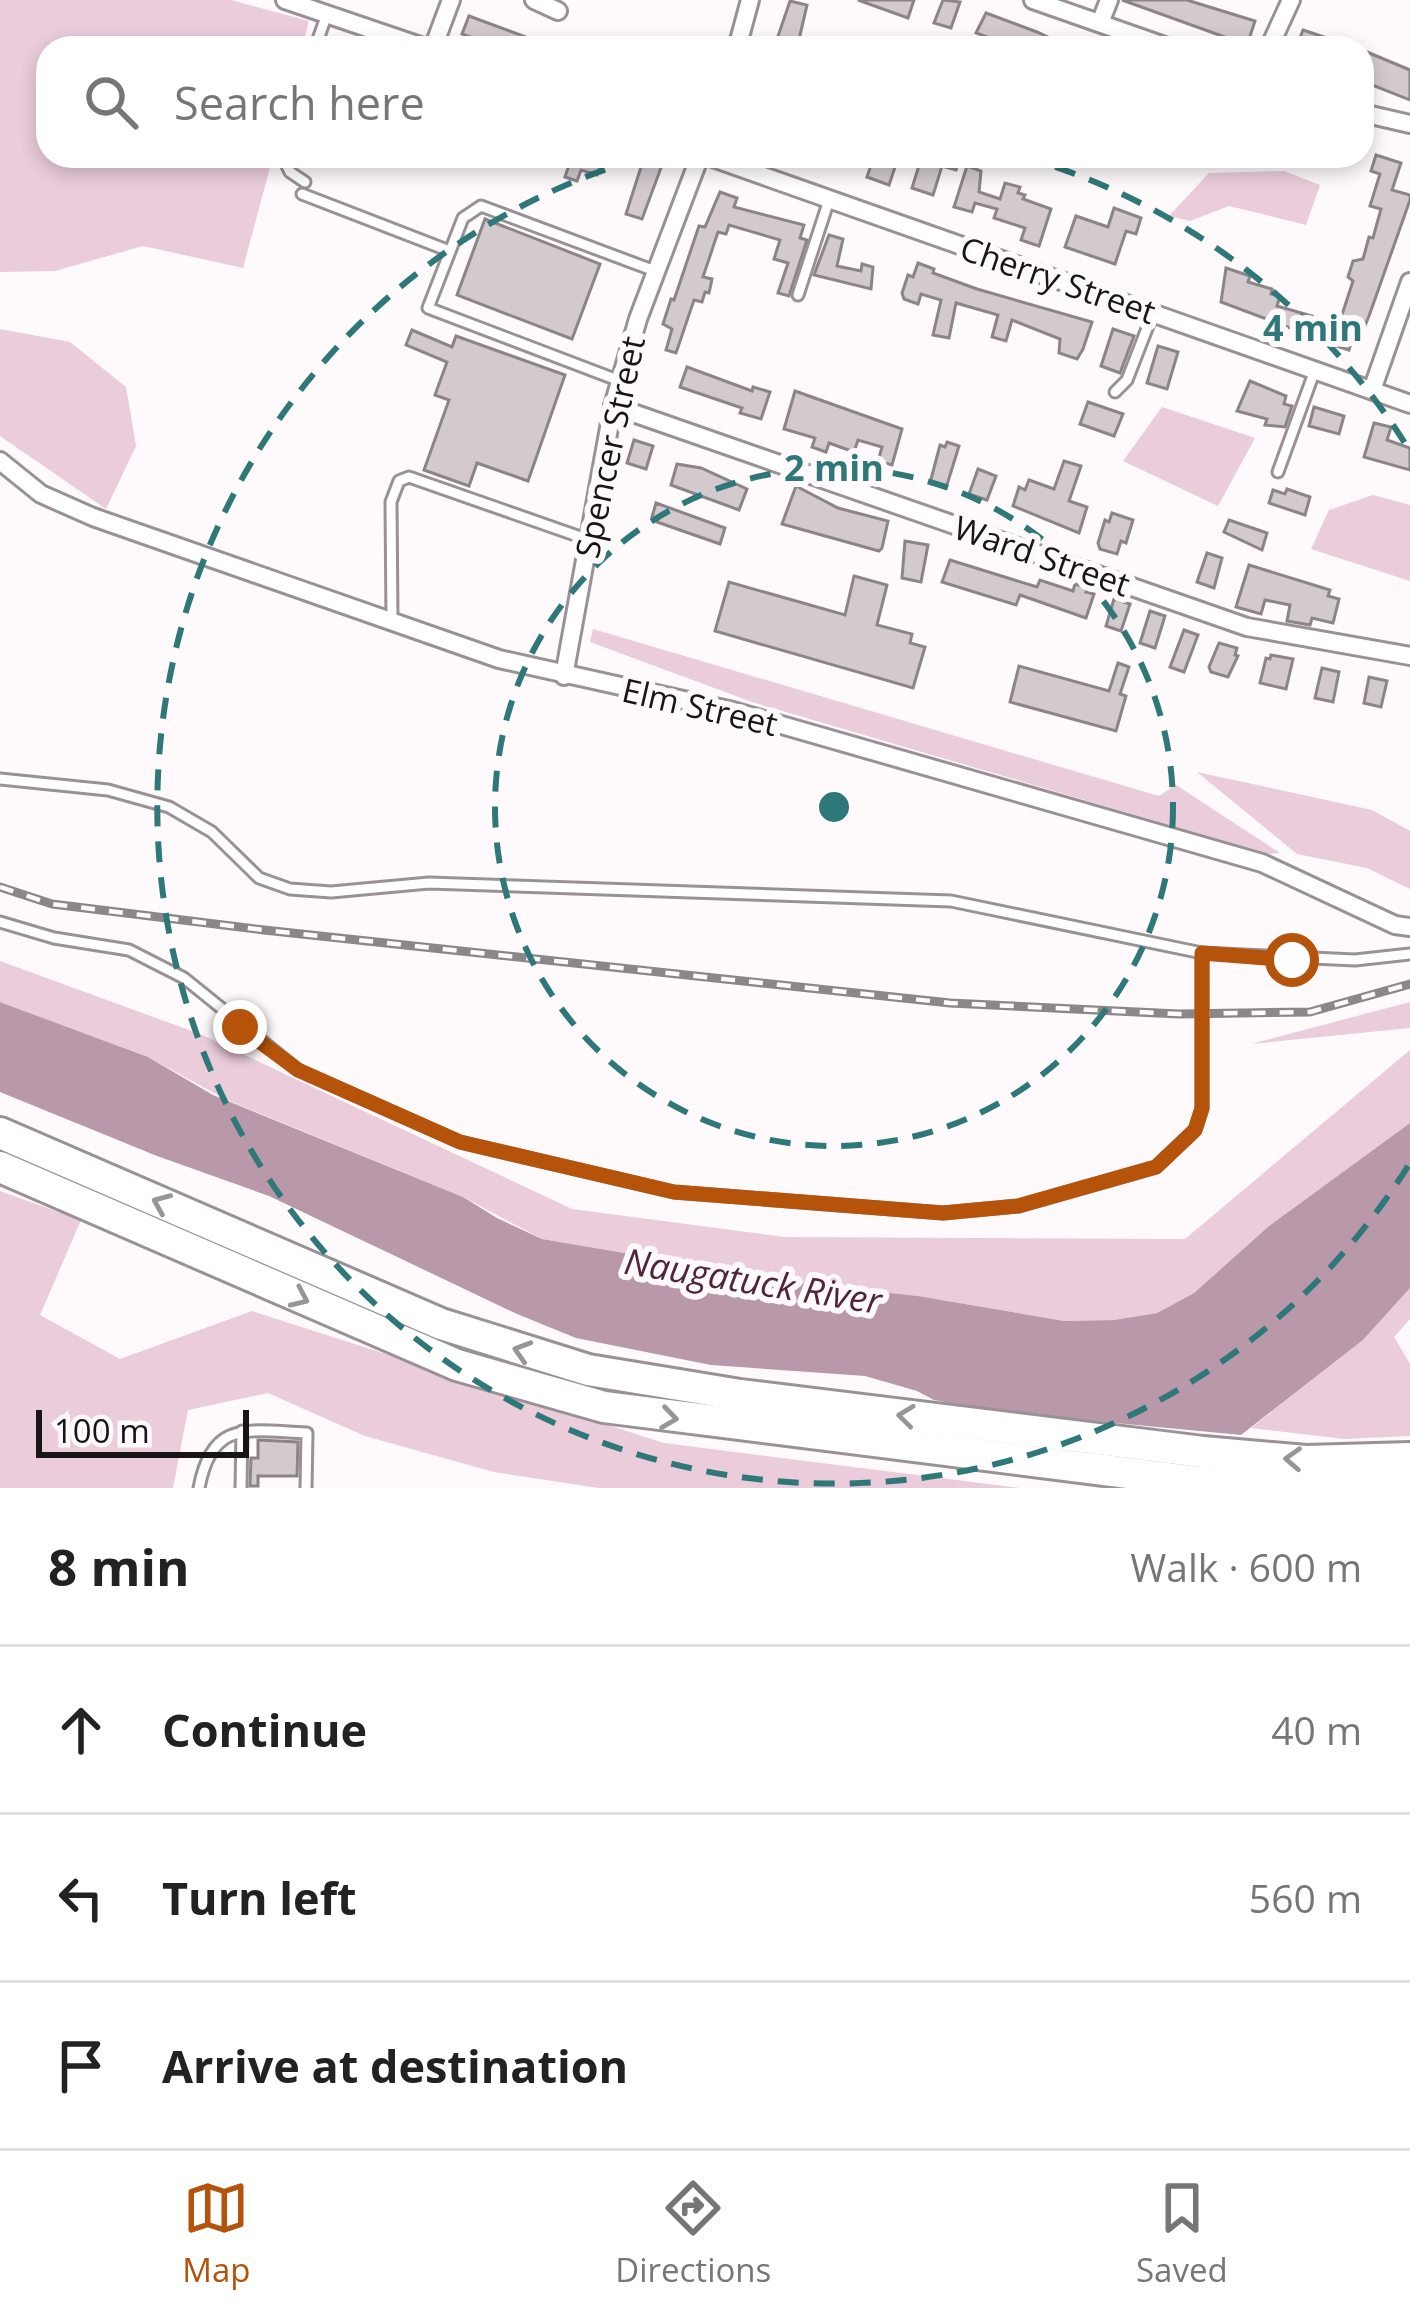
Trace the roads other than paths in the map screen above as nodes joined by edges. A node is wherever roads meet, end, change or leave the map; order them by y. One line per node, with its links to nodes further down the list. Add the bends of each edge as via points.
1 (285, 0): 9 (street)
2 (451, 0): 13 (street)
3 (534, 0): 8 (street)
4 (750, 0): 14 (street)
5 (1033, 0): 10 (street)
6 (1109, 0): 10 (street)
7 (1292, 0): 16 (street)
8 (558, 11)
9 (328, 13): 11 (lane); 12 (street)
10 (1100, 23): 15 (street)
11 (319, 36)
12 (395, 36)
13 (435, 36)
14 (740, 36)
15 (1136, 36)
16 (1275, 36)
17 (1374, 116): 18 (street)
18 (1410, 124)
19 (288, 168): 22 (lane)
20 (699, 168): 26 (street, Spencer Street)
21 (738, 168): 24 (street, Cherry Street)
22 (305, 182)
23 (302, 194): 25 (lane)
24 (829, 200): 28 (lane); 29 (street, Cherry Street)
25 (448, 250): 26 (lane, via 463,218 481,206); 31 (lane, via 428,308)
26 (656, 271): 31 (street, Spencer Street)
27 (1410, 283): 32 (street)
28 (797, 295)
29 (1154, 313): 30 (street, Cherry Street); 33 (lane)
30 (1315, 370): 32 (street, Cherry Street); 37 (lane)
31 (620, 381): 35 (street, Spencer Street)
32 (1372, 391): 34 (street, Cherry Street)
33 (1115, 392)
34 (1410, 404)
35 (613, 406): 38 (street, Spencer Street); 40 (street, Ward Street, via 1247,627)
36 (0, 461): 39 (street, Elm Street, via 41,494 93,517)
37 (1278, 472)
38 (589, 540): 39 (lane, via 409,477 399,481 391,502); 41 (street, Spencer Street)
39 (392, 622): 41 (street, Elm Street)
40 (1410, 656)
41 (564, 676): 44 (street, Elm Street, via 733,712 1262,862)
42 (0, 779): 45 (lane, via 108,790 169,807 212,832 260,878 290,889 429,883 951,901)
43 (0, 922): 45 (lane, via 129,950 184,978 298,1070 460,1142 674,1192 943,1213 1018,1206 1129,1177 1181,1146 1202,1108)
44 (1410, 927)
45 (1202, 953): 46 (lane, via 1355,960)
46 (1410, 953)
47 (0, 1133): 50 (highway, one-way to 47, via 1203,1452 588,1370 441,1324)
48 (0, 1167): 51 (highway, one-way to 51, via 457,1365 604,1407 1191,1481)
49 (242, 1431): 52 (lane, via 217,1442); 53 (lane); 54 (lane, via 307,1433)
50 (1410, 1458)
51 (1410, 1483)
52 (199, 1488)
53 (241, 1488)
54 (306, 1488)

